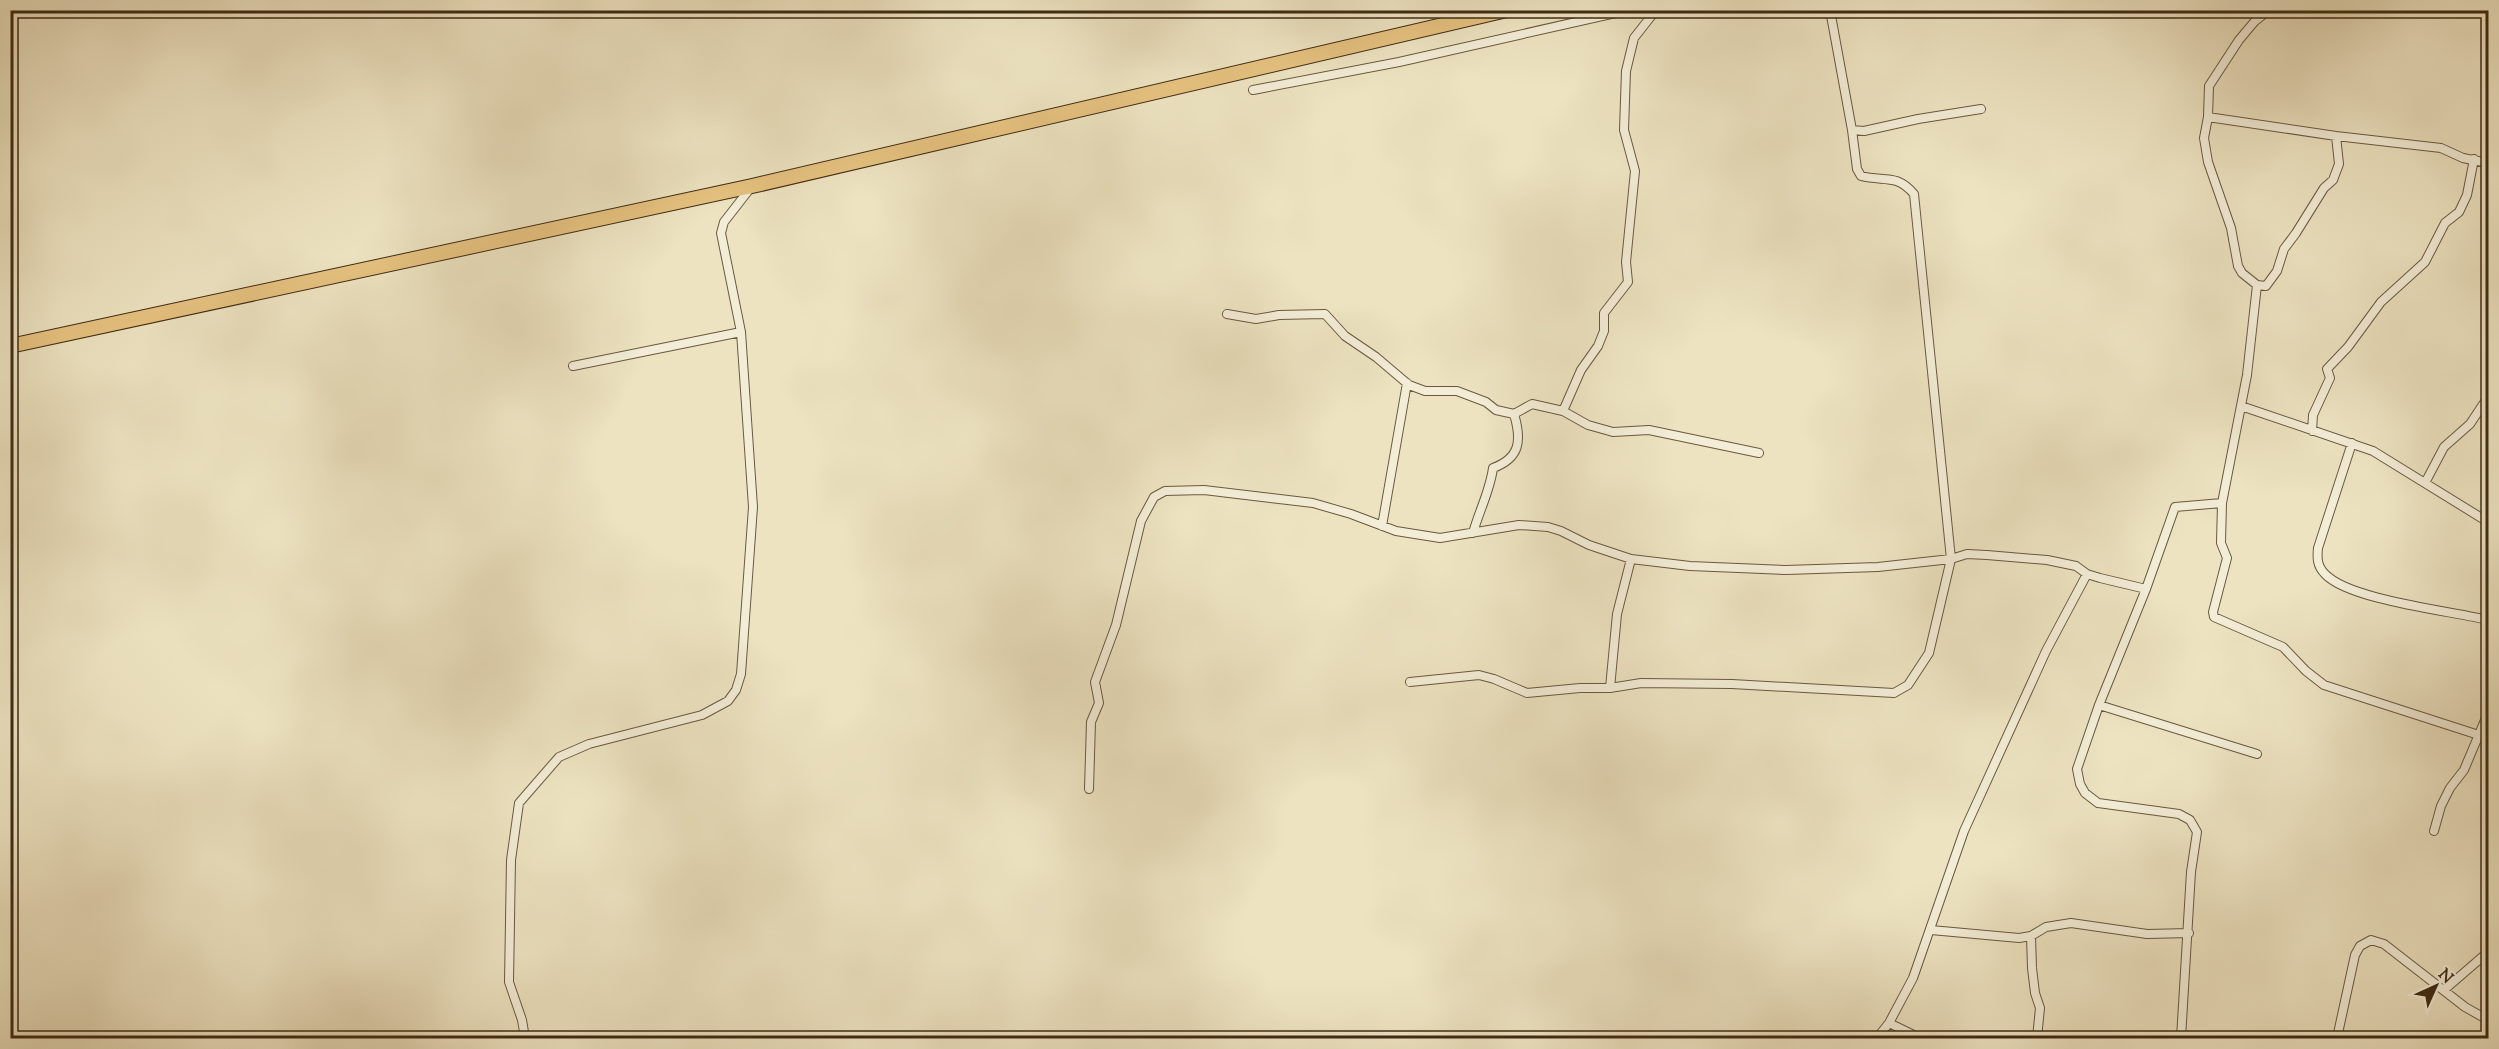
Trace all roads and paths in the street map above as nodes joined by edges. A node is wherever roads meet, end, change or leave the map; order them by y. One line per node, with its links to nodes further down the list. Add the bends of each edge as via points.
1 (1507, 10): 13 (main road)
2 (1629, 10): 6 (street)
3 (1656, 10): 22 (street, via 1634,38 1626,71 1624,130 1635,171 1626,262 1628,282 1604,313 1604,331 1598,346 1581,370)
4 (1830, 10): 9 (street)
5 (2269, 10): 8 (street, via 2239,40 2209,86)
6 (1253, 90)
7 (1981, 109): 9 (street)
8 (2208, 117): 10 (street); 14 (street, via 2204,138 2208,162 2231,228 2238,266)
9 (1852, 130): 33 (street, via 1861,176 1896,179 1914,194)
10 (2336, 136): 11 (street, via 2441,148); 14 (street, via 2339,164 2332,180 2284,249 2271,281 2266,286)
11 (2474, 159): 12 (street); 24 (street, via 2467,195 2459,212 2445,223 2425,262 2381,302 2327,369 2330,378 2313,415)
12 (2488, 162)
13 (752, 186): 16 (street, via 724,222 721,233); 17 (main road)
14 (2257, 285): 21 (street)
15 (1227, 314): 19 (street, via 1256,319 1325,314 1345,336)
16 (741, 332): 18 (street); 54 (street, via 753,507 741,674 728,701 702,715 589,744 559,757 519,803 511,860 509,982)
17 (10, 346)
18 (573, 366)
19 (1407, 383): 23 (street, via 1425,391 1458,391 1496,410); 30 (street)
20 (2488, 398): 27 (street, via 2470,424 2444,447)
21 (2241, 406): 24 (street); 28 (street)
22 (1563, 411): 23 (street, via 1533,404); 26 (street, via 1588,425 1613,432 1649,430)
23 (1514, 414): 31 (street, via 1517,450 1509,462 1493,468)
24 (2312, 432): 25 (street)
25 (2352, 443): 27 (street, via 2382,456); 36 (street, via 2318,548 2321,570 2332,580 2356,590)
26 (1759, 453)
27 (2425, 483): 29 (street)
28 (2222, 503): 35 (street, via 2175,507); 41 (street, via 2221,543 2227,558 2214,617 2283,647 2324,684)
29 (2488, 522)
30 (1382, 526): 31 (street, via 1440,538); 44 (street, via 1332,508 1286,499 1204,490 1165,491 1154,497 1141,521 1116,625 1095,682 1099,703 1091,722)
31 (1473, 533): 32 (street, via 1519,525 1548,527)
32 (1631, 559): 33 (street, via 1786,570 1878,567); 38 (street, via 1617,614)
33 (1951, 559): 34 (street, via 1967,554 2037,559 2076,566); 38 (street, via 1929,653 1908,685 1894,693 1641,682)
34 (2087, 574): 35 (street); 46 (street, via 2061,620 1980,793 1940,895)
35 (2146, 589): 39 (street)
36 (2488, 620)
37 (1410, 682): 38 (street, via 1479,675 1527,693)
38 (1610, 688)
39 (2099, 705): 43 (street); 47 (street, via 2077,769 2080,784 2098,803 2179,814 2190,820 2197,832)
40 (2488, 713): 41 (street)
41 (2478, 733): 42 (street); 45 (street, via 2464,770 2440,806)
42 (2488, 738)
43 (2257, 754)
44 (1089, 789)
45 (2434, 831)
46 (1931, 930): 48 (street); 52 (street)
47 (2189, 933): 48 (street, via 2147,934 2071,923 2046,927); 58 (street)
48 (2031, 936): 57 (street, via 2040,1008)
49 (2488, 952): 50 (street)
50 (2444, 990): 51 (street); 53 (street, via 2384,944 2371,940 2360,946 2355,955)
51 (2488, 1020)
52 (1890, 1023): 55 (street); 56 (street)
53 (2340, 1037)
54 (525, 1038)
55 (1877, 1038)
56 (1920, 1038)
57 (2037, 1038)
58 (2181, 1038)

